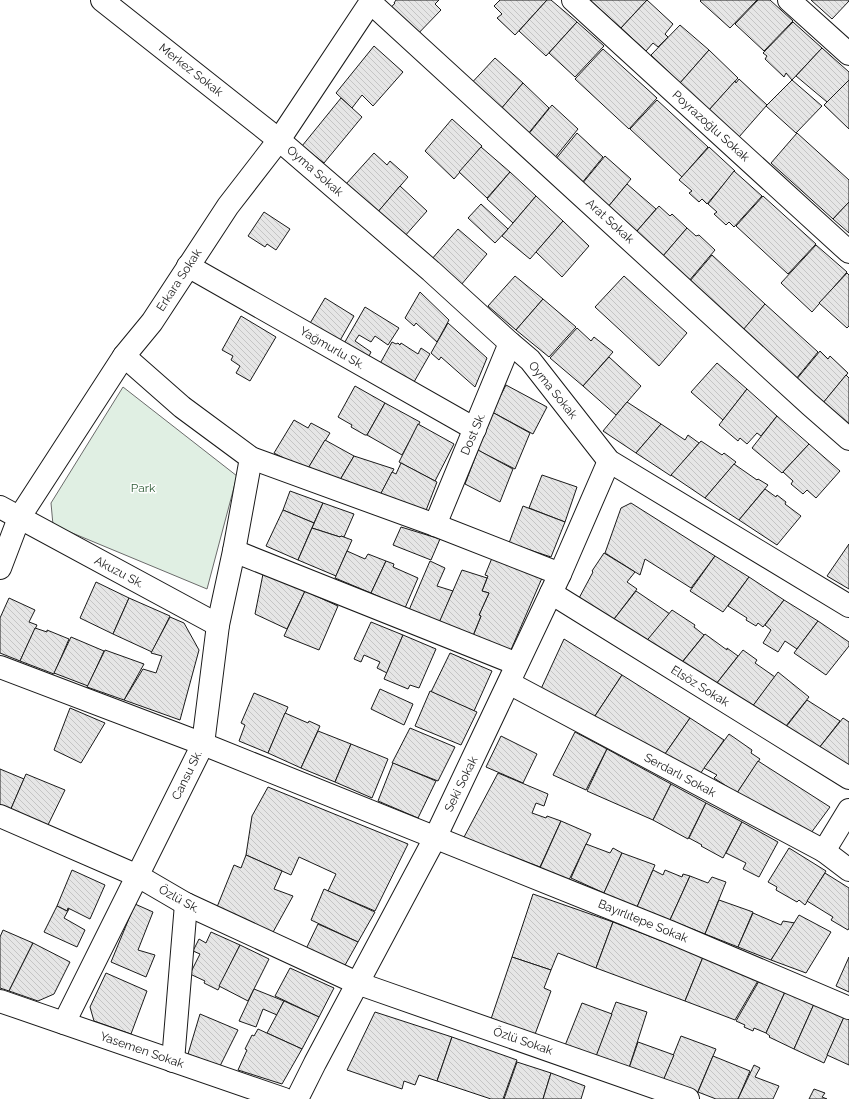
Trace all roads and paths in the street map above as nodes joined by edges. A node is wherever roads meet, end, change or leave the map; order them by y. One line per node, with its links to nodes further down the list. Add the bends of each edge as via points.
1 (102, 0): 6 (street, Merkez Sokak)
2 (573, 0): 7 (street, Poyrazoğlu Sokak)
3 (789, 0): 5 (street)
4 (372, 1): 6 (street, Erkara Sokak); 12 (street, Arat Sokak)
5 (849, 54)
6 (279, 140): 8 (street, Erkara Sokak, via 228,206); 9 (street, Oyma Sokak)
7 (849, 252)
8 (188, 266): 10 (street, Erkara Sokak, via 152,322); 11 (street, Yağmurlu Sk.)
9 (510, 343): 11 (street, Dost Sk.); 14 (street, Oyma Sokak, via 530,360)
10 (124, 356): 13 (street, via 182,407); 16 (street, Erkara Sokak)
11 (475, 429): 17 (street, Dost Sk.)
12 (849, 439)
13 (251, 458): 17 (street); 18 (street, Cansu Sk.)
14 (610, 461): 20 (street, Seki Sokak); 22 (street, Oyma Sokak)
15 (0, 508): 16 (street, Akuzu Sk.)
16 (19, 518): 19 (street, Erkara Sokak); 23 (street, Akuzu Sk.)
17 (435, 525): 20 (street)
18 (234, 551): 23 (street, Cansu Sk.); 25 (street, Serdarlı Sokak)
19 (0, 568)
20 (560, 574): 21 (street, Seki Sokak)
21 (551, 593): 25 (street, Seki Sokak); 27 (street, Elsöz Sokak)
22 (849, 606)
23 (218, 625): 26 (street, Cansu Sk.)
24 (0, 667): 26 (street, Bayırlıtepe Sokak)
25 (513, 674): 30 (street, Seki Sokak); 31 (street, Serdarlı Sokak)
26 (202, 744): 30 (street, Bayırlıtepe Sokak); 33 (street, Cansu Sk.)
27 (849, 778)
28 (849, 810): 31 (street)
29 (0, 816): 33 (street, Özlü Sk.)
30 (435, 838): 35 (street, Seki Sokak); 37 (street, Bayırlıtepe Sokak, via 663,929)
31 (824, 851): 32 (street, Serdarlı Sokak)
32 (849, 870)
33 (138, 876): 34 (street, Özlü Sk.); 38 (street, Cansu Sk.)
34 (186, 904): 35 (street, Özlü Sk.); 39 (street)
35 (357, 983): 41 (street, Seki Sokak); 42 (street, Özlü Sokak)
36 (0, 1001): 38 (street, Yasemen Sokak)
37 (849, 1008)
38 (64, 1023): 39 (street, Yasemen Sokak)
39 (173, 1061): 40 (street, Yasemen Sokak)
40 (284, 1099)
41 (297, 1099)
42 (688, 1099)

